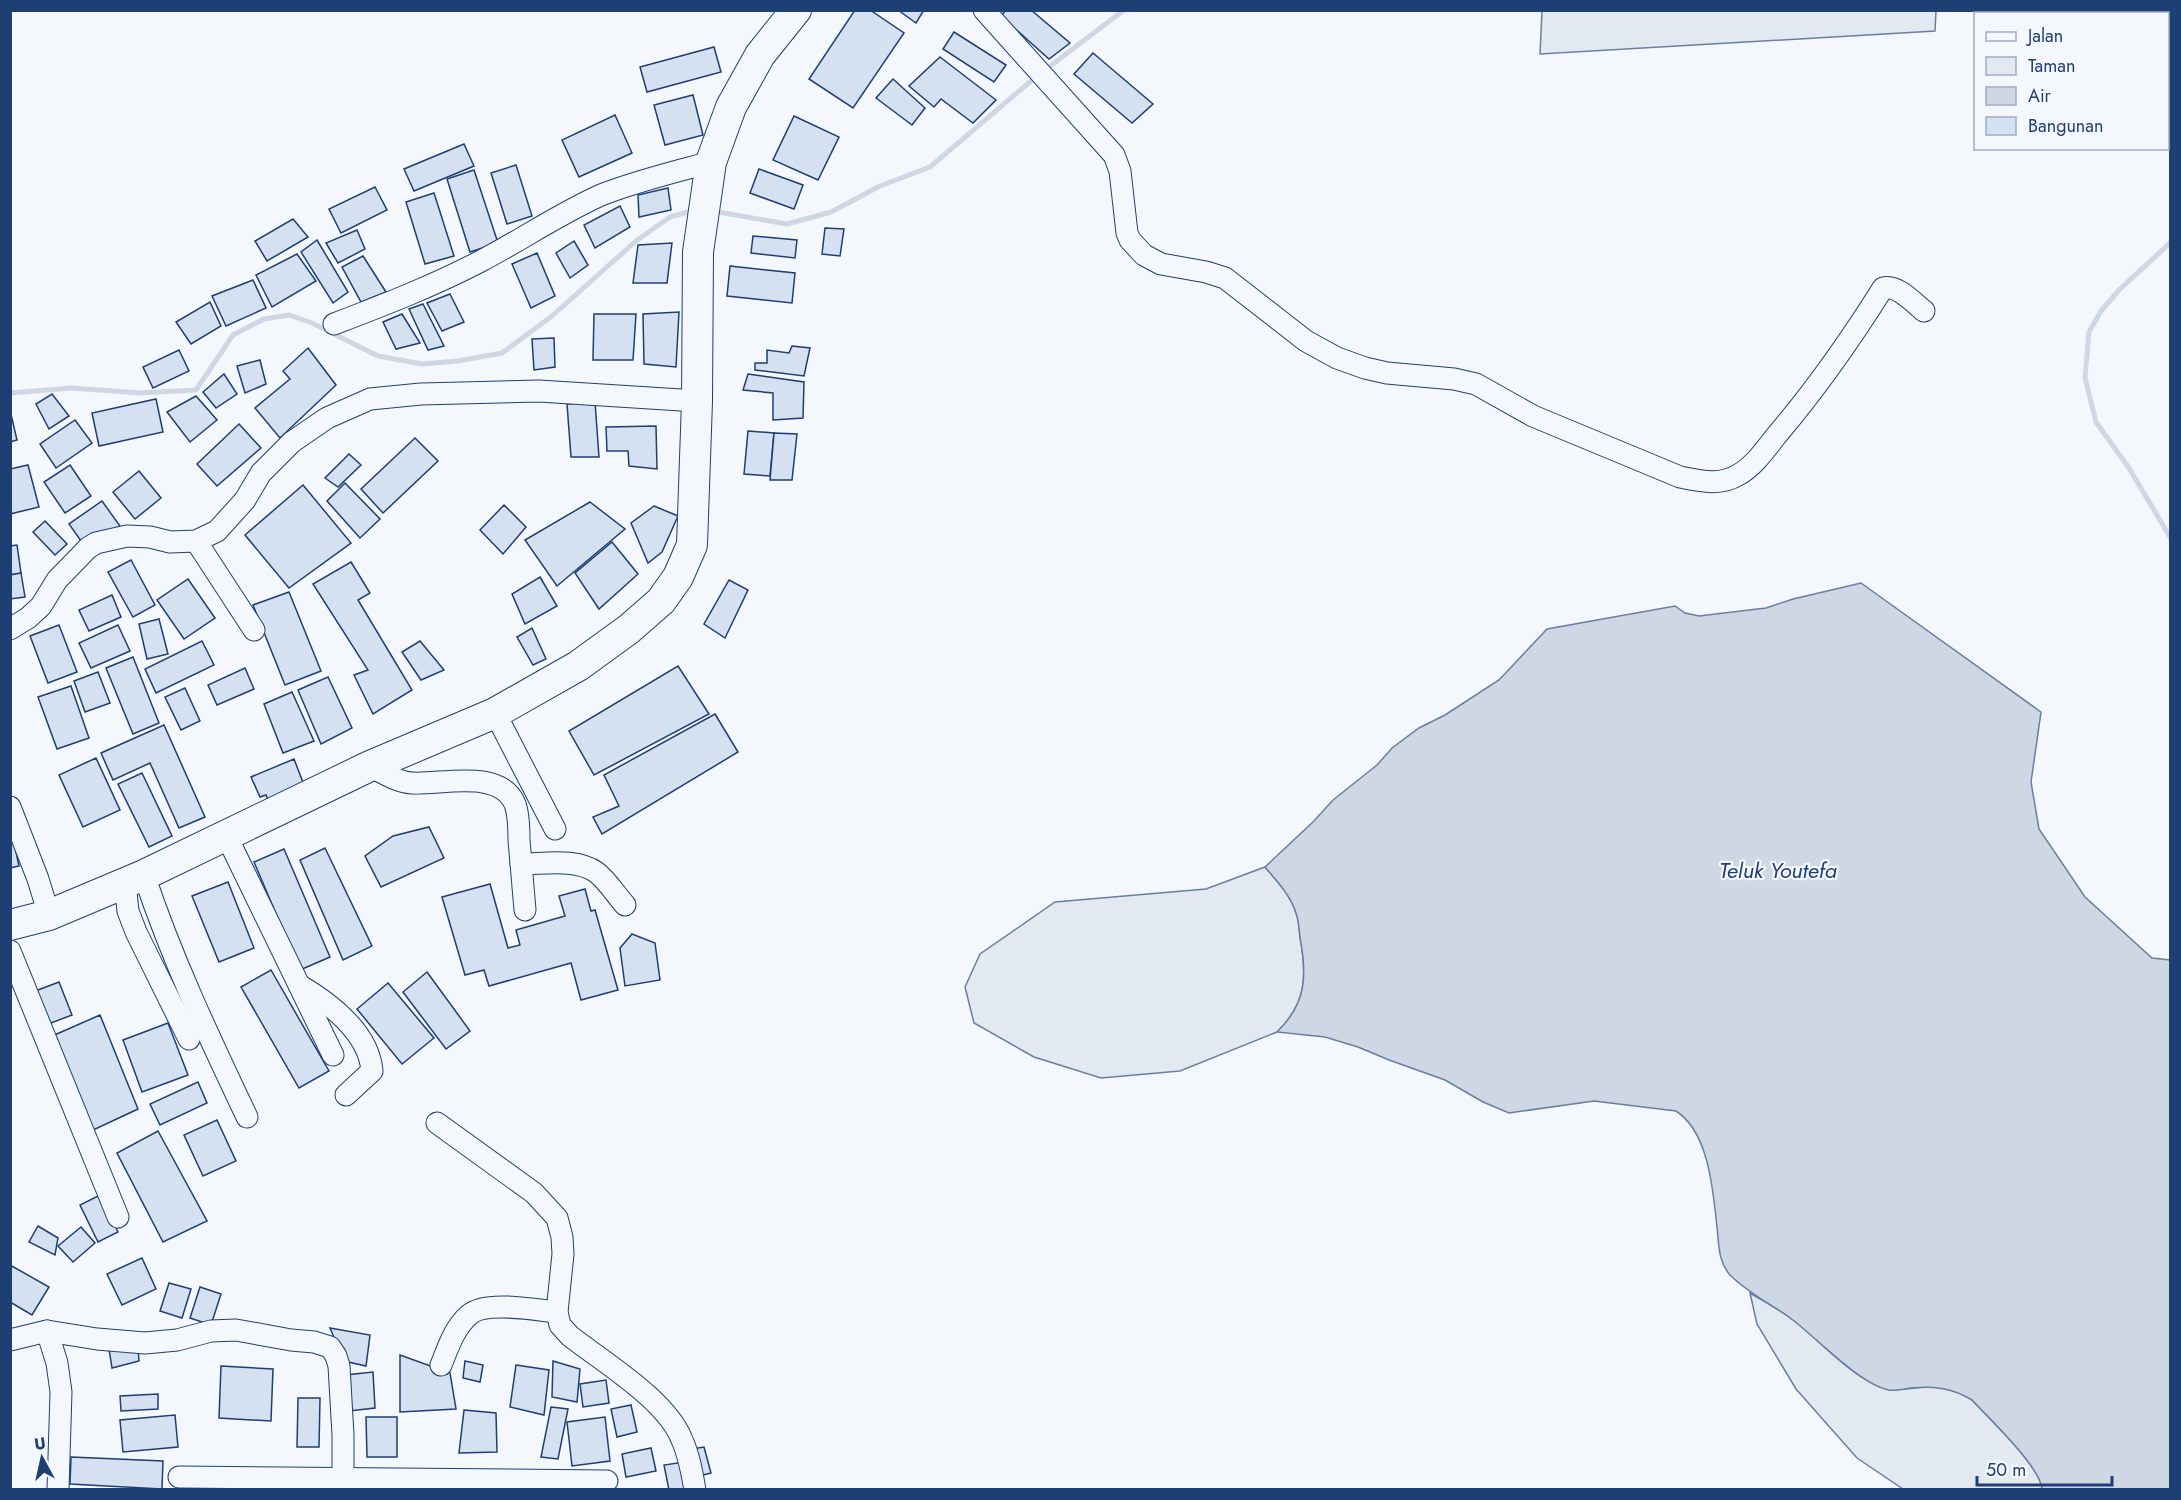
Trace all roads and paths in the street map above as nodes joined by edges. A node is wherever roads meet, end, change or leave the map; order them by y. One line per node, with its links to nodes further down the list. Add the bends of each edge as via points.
1 (796, 10): 3 (highway, via 760,55 730,107)
2 (992, 16): 4 (street, via 1114,155 1127,233 1144,255 1161,264 1225,278 1306,341 1337,358 1387,373 1476,384 1533,416 1680,477 1719,482 1756,461 1851,339 1882,288 1888,286 1899,291)
3 (711, 162): 5 (street, via 604,194 479,262); 6 (highway, via 698,252)
4 (1924, 311)
5 (334, 324)
6 (697, 401): 7 (street, via 539,391 370,399 327,418 292,442 261,473 245,500 217,531); 10 (highway, via 692,545 678,577 660,601 629,629 578,666)
7 (196, 541): 8 (street, via 127,536 96,543 57,580 41,606); 9 (street)
8 (10, 629)
9 (254, 630)
10 (495, 713): 11 (highway); 13 (street)
11 (370, 766): 14 (highway); 15 (street, via 406,782 474,780 504,791 515,802)
12 (10, 807): 19 (street)
13 (555, 829)
14 (227, 837): 16 (highway); 22 (street)
15 (521, 864): 17 (street, via 581,865 597,873); 18 (street)
16 (134, 879): 19 (highway); 23 (street, via 128,911); 26 (street, via 162,929)
17 (625, 905)
18 (525, 909)
19 (49, 915): 20 (highway)
20 (10, 925)
21 (10, 951): 28 (street)
22 (299, 985): 24 (street); 25 (street, via 347,1022 371,1060 372,1071)
23 (189, 1039)
24 (333, 1055)
25 (346, 1095)
26 (247, 1117)
27 (437, 1123): 29 (street, via 534,1193 557,1218 563,1254)
28 (118, 1217)
29 (557, 1312): 32 (street, via 492,1307 470,1313 456,1330); 37 (street, via 560,1325 570,1336 667,1414 682,1438)
30 (47, 1331): 31 (street); 35 (street, via 145,1343 236,1330 330,1347 339,1366); 36 (street, via 61,1392)
31 (10, 1340)
32 (441, 1365)
33 (179, 1477): 35 (street)
34 (607, 1481): 35 (street, via 447,1479)
35 (343, 1485)
36 (57, 1490)
37 (695, 1490)

